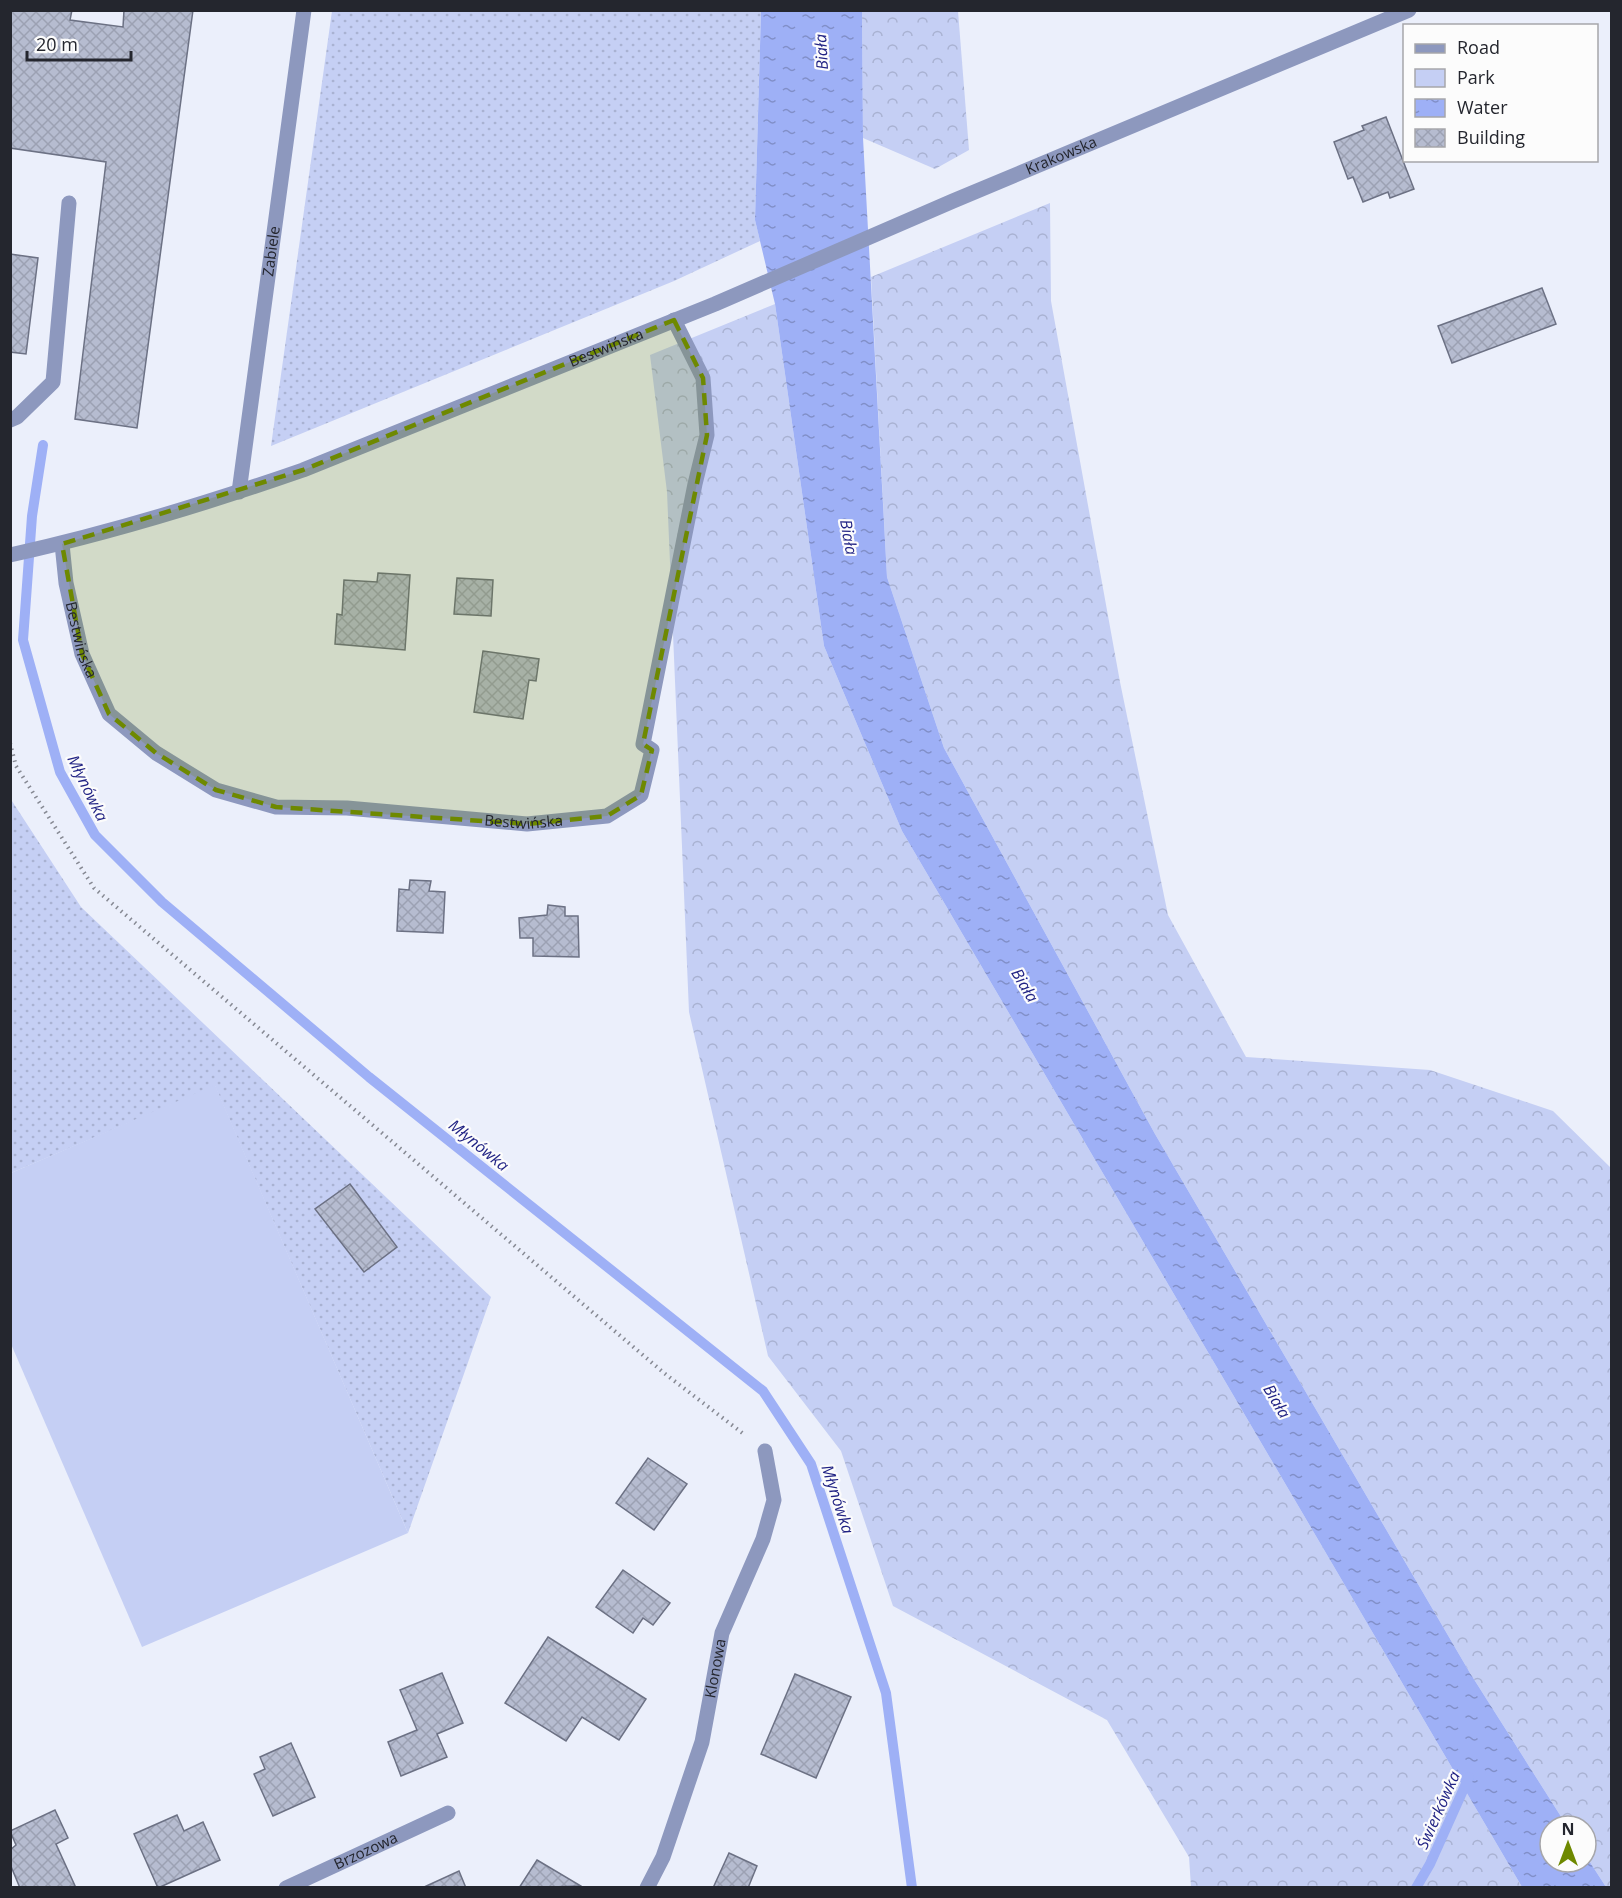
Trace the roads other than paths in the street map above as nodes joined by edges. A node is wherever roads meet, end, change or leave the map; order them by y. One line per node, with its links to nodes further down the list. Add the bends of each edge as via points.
1 (304, 10): 7 (street, Zabiele)
2 (1409, 10): 4 (street, Krakowska)
3 (69, 203): 6 (street, via 52,382)
4 (715, 304): 5 (street, Bestwińska)
5 (674, 320): 7 (street, Bestwińska, via 402,431); 8 (street, Bestwińska, via 703,378 707,435 643,744 652,750 641,795 607,816 527,824 347,808 276,807 216,790 156,753 109,714 82,654)
6 (10, 420)
7 (239, 492): 8 (street, Bestwińska)
8 (60, 544): 9 (street, Bestwińska)
9 (10, 555)
10 (765, 1451): 13 (street, Klonowa, via 774,1500 763,1539 722,1633 702,1742 663,1857)
11 (448, 1813): 12 (street, Brzozowa)
12 (286, 1887)
13 (647, 1887)

